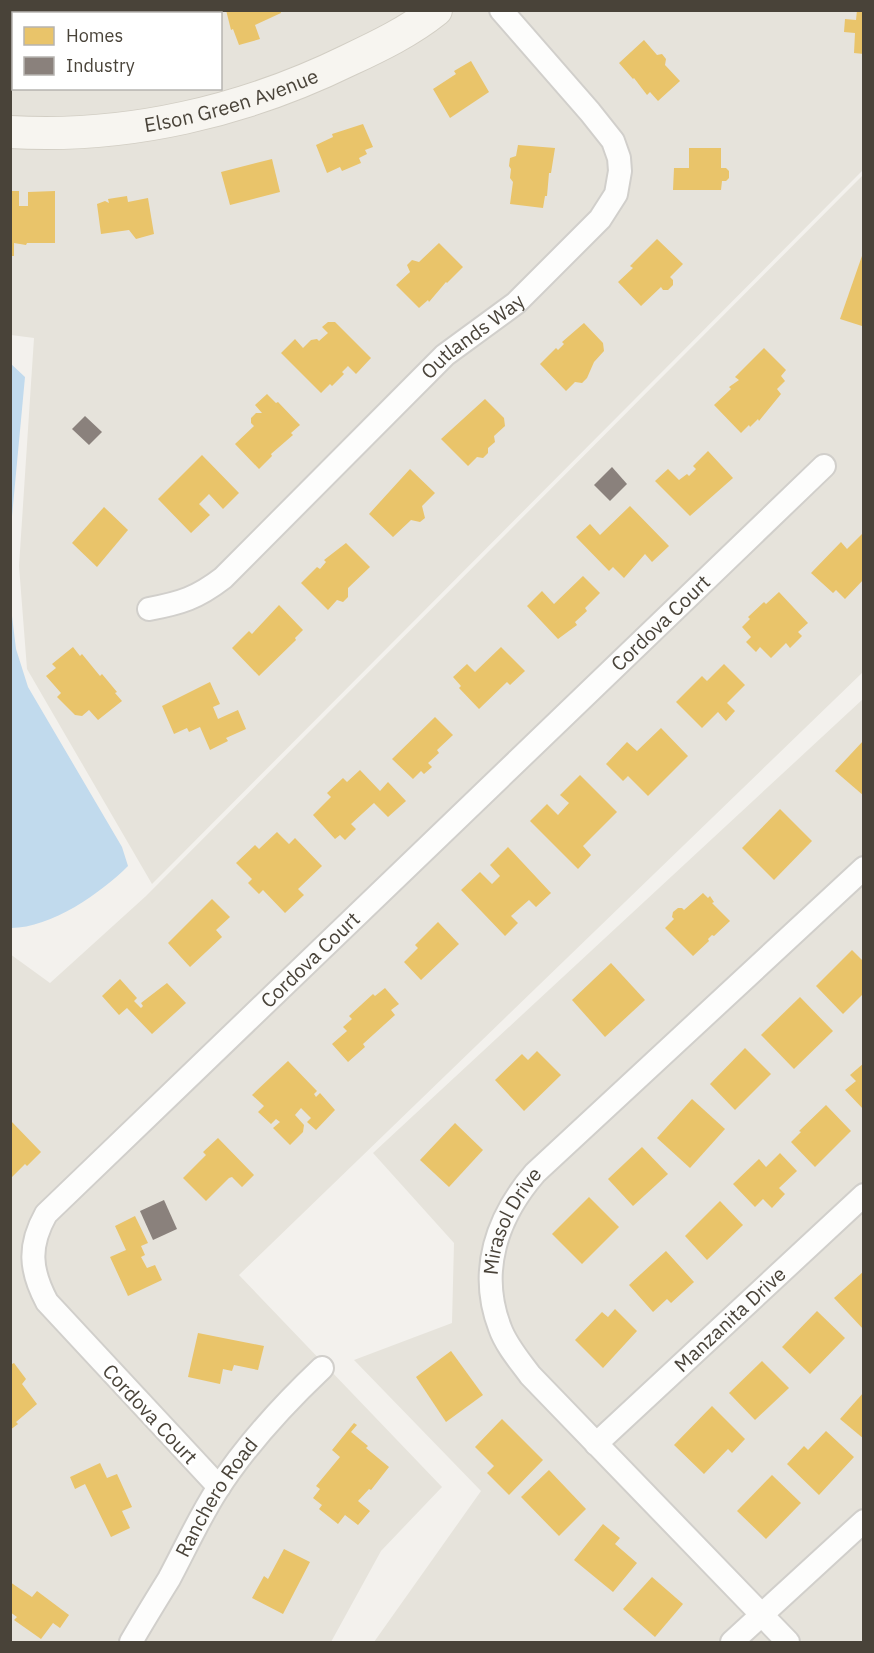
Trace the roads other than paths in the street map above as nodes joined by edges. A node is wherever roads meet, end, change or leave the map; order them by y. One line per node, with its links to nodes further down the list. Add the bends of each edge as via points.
1 (436, 10): 3 (street, Elson Green Avenue, via 382,44 333,68 222,109 165,122 95,131)
2 (501, 10): 5 (street, Outlands Way, via 613,141 620,171 616,194 600,219 516,303 445,355 224,578 178,604)
3 (10, 132)
4 (824, 466): 10 (street, Cordova Court, via 46,1215 38,1228 33,1266 47,1302)
5 (149, 609)
6 (864, 868): 9 (street, Mirasol Drive, via 535,1173 506,1212 497,1233 490,1282 500,1329 530,1375)
7 (864, 1195): 9 (street, Manzanita Drive)
8 (322, 1368): 10 (street, Ranchero Road, via 258,1434)
9 (596, 1444): 12 (street, Mirasol Drive)
10 (219, 1487): 13 (street, Ranchero Road)
11 (864, 1521): 12 (street)
12 (762, 1615): 14 (street); 15 (street, Mirasol Drive)
13 (131, 1642)
14 (732, 1642)
15 (788, 1642)

